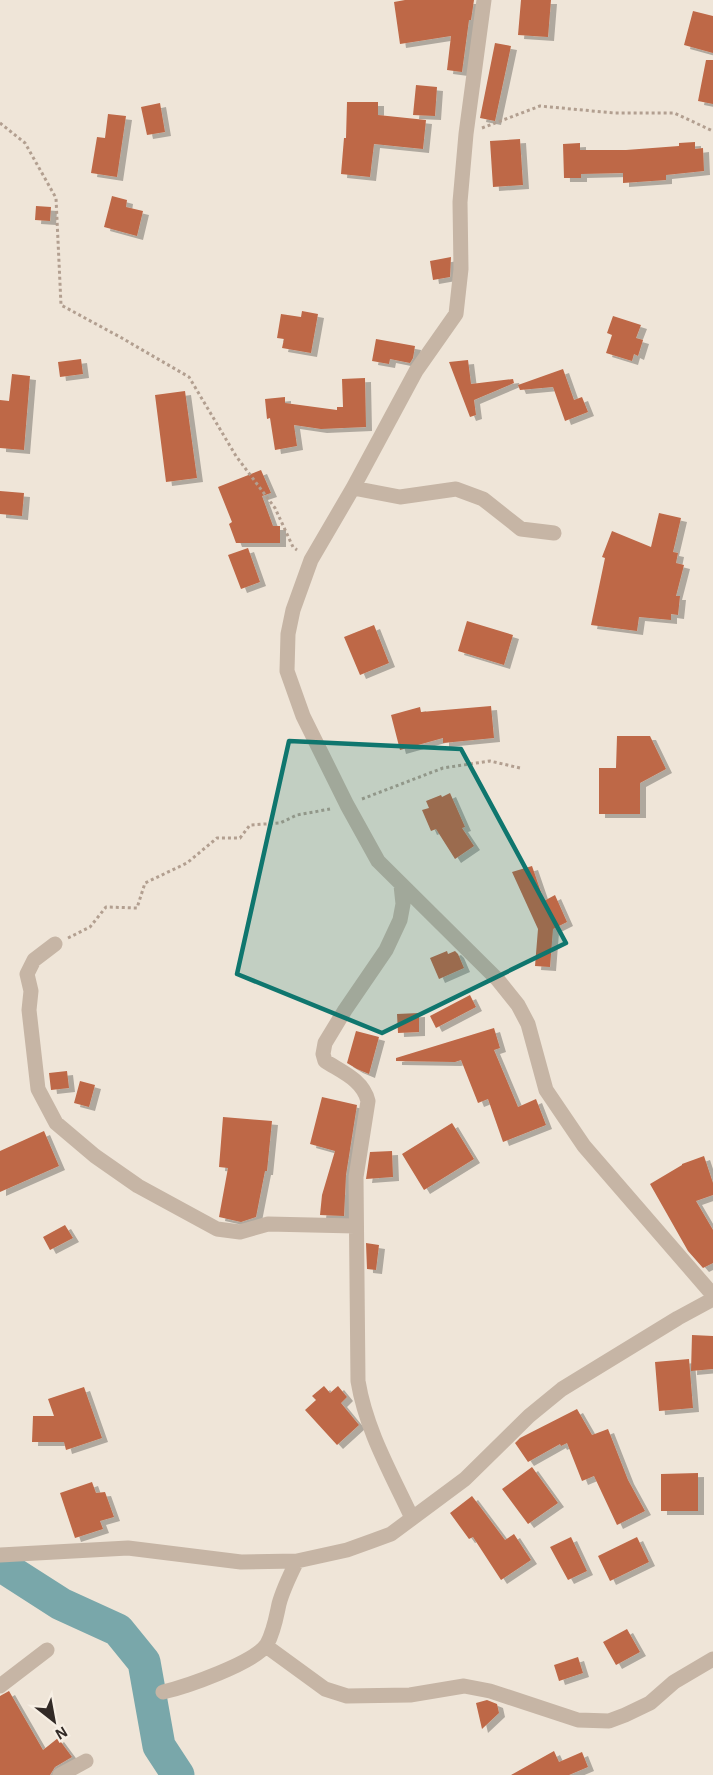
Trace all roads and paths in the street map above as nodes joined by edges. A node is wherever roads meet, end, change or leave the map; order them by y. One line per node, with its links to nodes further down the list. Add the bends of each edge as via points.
1 (483, 0): 4 (street)
2 (0, 123): 7 (path, via 25,143 56,198 60,305 189,377 236,456 275,508 293,547)
3 (713, 131): 4 (path, via 674,113 614,113 540,106)
4 (466, 134): 5 (street, via 456,314 416,371)
5 (353, 488): 6 (street, via 400,497 456,489 483,499 521,529); 7 (street)
6 (554, 533)
7 (311, 560): 9 (street, via 293,610 287,671 303,716)
8 (520, 768): 9 (path, via 490,761 443,768)
9 (347, 805): 10 (street, via 378,861); 11 (path, via 297,815 280,823 250,825 240,838 217,838 187,863 145,883 137,908 106,907 90,927)
10 (401, 885): 12 (street, via 400,920 386,950 345,1010 322,1054 325,1061 365,1090 368,1101 356,1177); 13 (street, via 498,980 518,1005 528,1024 546,1090 584,1146)
11 (55, 944): 12 (street, via 34,960 27,974 38,1089 56,1124 138,1186 217,1229 240,1232 268,1224)
12 (355, 1226): 14 (street, via 358,1381 362,1402 375,1440)
13 (713, 1297): 14 (street, via 562,1389 465,1479)
14 (412, 1518): 16 (street, via 391,1534)
15 (0, 1555): 16 (street, via 128,1548 241,1562)
16 (297, 1562): 17 (street)
17 (266, 1646): 19 (street, via 325,1689 347,1696 410,1695 464,1686 578,1720 609,1721 650,1703 674,1682); 21 (street, via 216,1675)
18 (47, 1650): 20 (street)
19 (713, 1659)
20 (0, 1686)
21 (163, 1692)
22 (86, 1761): 23 (street)
23 (60, 1775)

